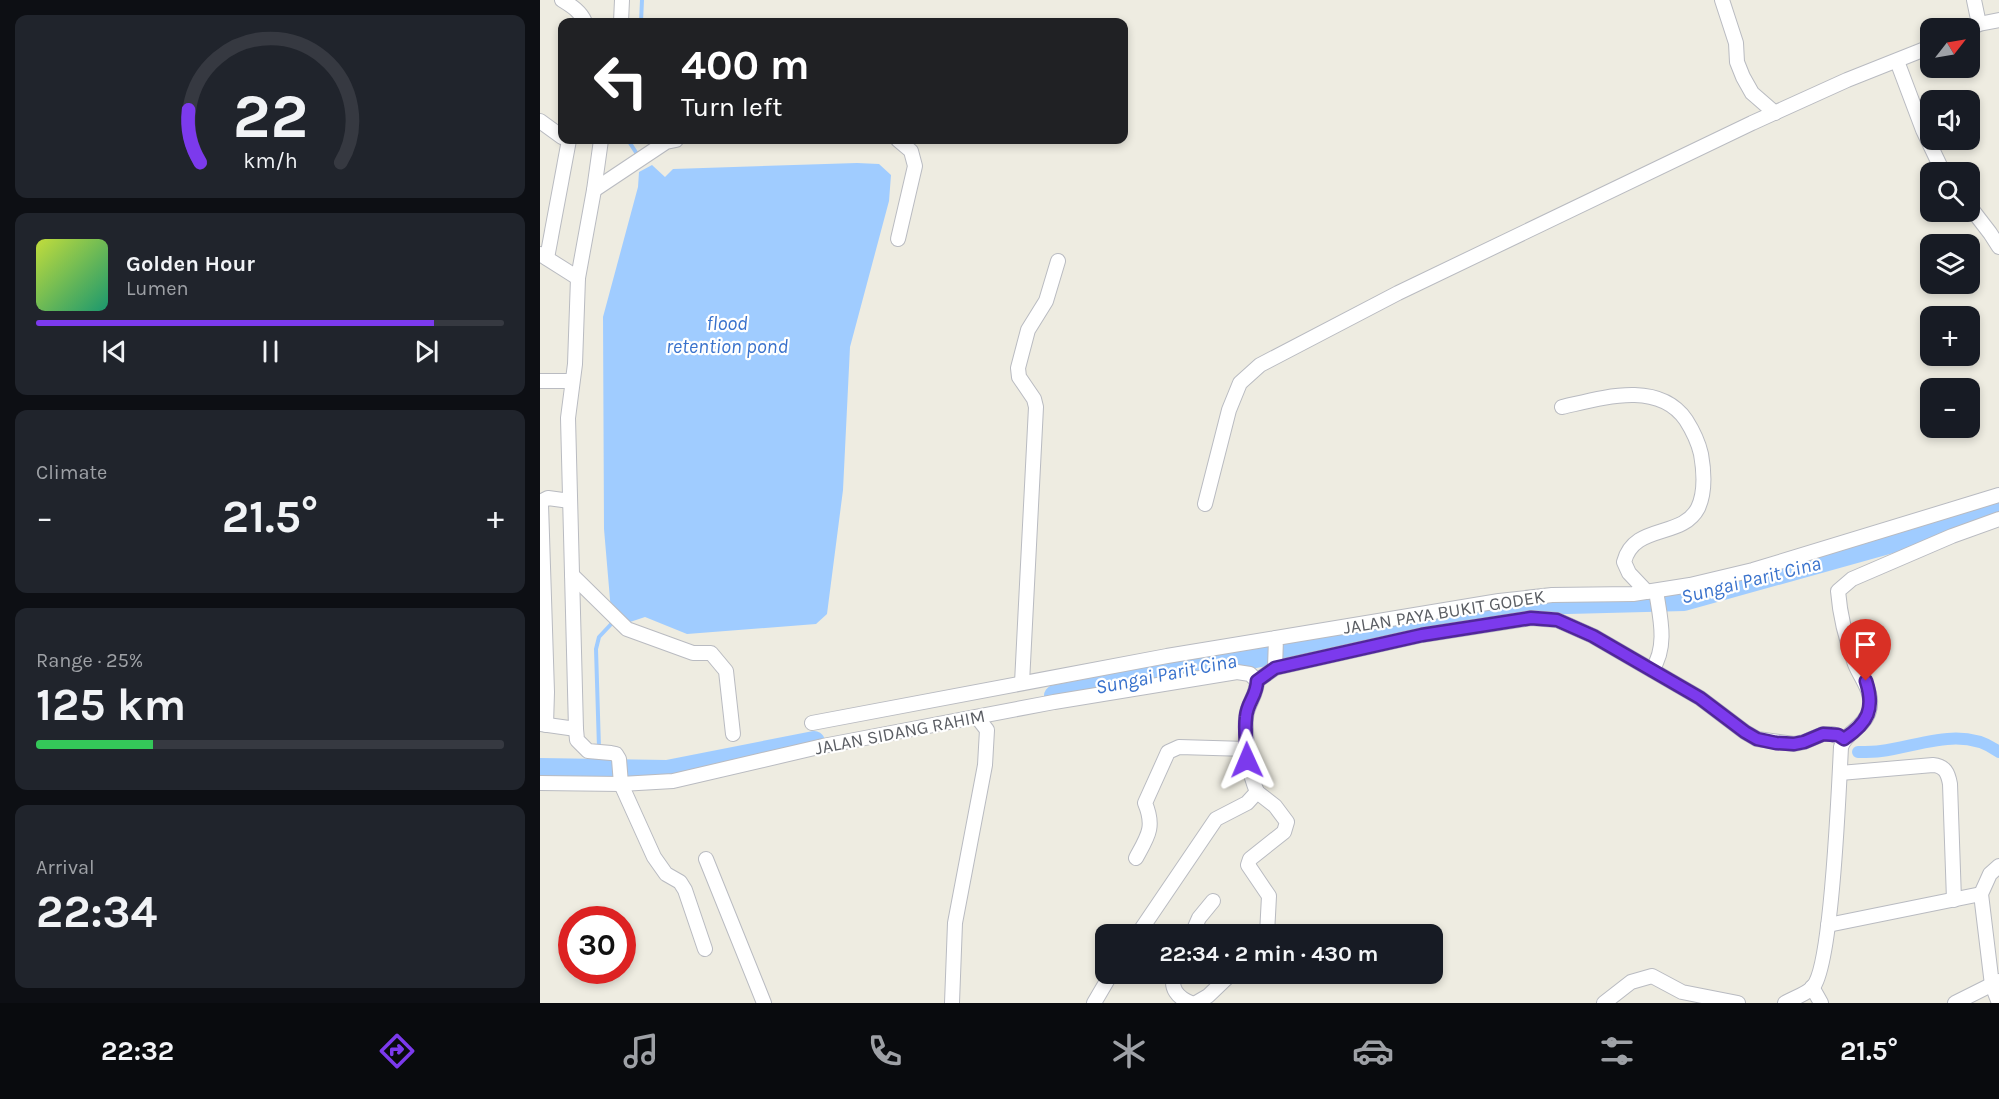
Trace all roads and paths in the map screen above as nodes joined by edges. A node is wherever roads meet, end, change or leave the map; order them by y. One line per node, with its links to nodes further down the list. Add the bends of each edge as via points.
1 (562, 0): 5 (street)
2 (622, 0): 6 (street)
3 (1722, 0): 12 (street, via 1743,77 1752,93)
4 (1974, 0): 7 (street)
5 (583, 18)
6 (621, 18)
7 (1974, 18)
8 (1999, 20): 9 (street)
9 (1980, 25)
10 (1920, 51): 11 (street)
11 (1897, 61): 12 (street); 19 (street)
12 (1776, 113): 32 (street, via 1398,293 1260,365 1240,383)
13 (540, 122): 14 (street)
14 (558, 133)
15 (566, 144): 24 (street)
16 (600, 144): 20 (street)
17 (663, 144): 20 (street)
18 (903, 144): 22 (street, via 911,151 915,166)
19 (1938, 162)
20 (594, 190): 26 (street)
21 (1980, 220): 23 (street)
22 (898, 239)
23 (1999, 247)
24 (543, 256): 26 (street)
25 (1058, 261): 39 (street, via 1046,301 1028,330 1018,368 1036,407)
26 (578, 278): 28 (street)
27 (540, 381): 28 (street)
28 (572, 381): 31 (street, via 568,418)
29 (1562, 406): 35 (street, via 1606,398 1652,396 1681,414 1692,430 1703,468 1703,491 1697,509 1685,522 1643,537 1632,545 1624,562 1629,573)
30 (1999, 495): 35 (street, JALAN PAYA BUKIT GODEK)
31 (570, 501): 34 (street); 42 (street, via 542,501 547,699)
32 (1205, 504)
33 (1999, 519): 45 (street, via 1852,579 1838,591 1840,617 1870,694 1863,723)
34 (572, 575): 43 (street); 44 (street, via 627,629 693,653 711,653 726,671)
35 (1655, 598): 36 (street, JALAN PAYA BUKIT GODEK, via 1633,594 1552,595); 37 (street, via 1663,626)
36 (1276, 640): 38 (street); 39 (street, JALAN PAYA BUKIT GODEK)
37 (1655, 665): 38 (street, via 1557,620 1531,618 1422,635); 45 (street, via 1757,739 1794,744 1832,734)
38 (1267, 673): 40 (street, JALAN SIDANG RAHIM, via 1237,672); 46 (street, via 1250,700 1246,716)
39 (1022, 683): 41 (street, JALAN PAYA BUKIT GODEK)
40 (977, 717): 48 (street, JALAN SIDANG RAHIM, via 823,746 673,782); 69 (street, via 987,730 985,765 955,923)
41 (812, 723)
42 (543, 724): 43 (street)
43 (576, 729): 48 (street, via 577,740 588,751 616,754)
44 (733, 734)
45 (1844, 739): 47 (street)
46 (1247, 749): 50 (street, via 1249,772); 51 (street, via 1179,747 1168,752 1145,803 1150,831)
47 (1840, 773): 55 (street, via 1933,765 1945,770 1950,783); 60 (street)
48 (621, 781): 49 (street, JALAN SIDANG RAHIM); 61 (street, via 654,857 685,890)
49 (540, 783)
50 (1257, 792): 57 (street, via 1247,803 1216,819); 59 (street, via 1287,822 1284,832 1248,865 1269,896)
51 (1136, 858)
52 (706, 859): 68 (street)
53 (1999, 866): 54 (street, via 1990,874)
54 (1981, 894): 55 (street); 62 (street)
55 (1954, 900): 60 (street)
56 (1213, 901): 58 (street)
57 (1145, 924)
58 (1196, 924)
59 (1268, 924)
60 (1828, 925): 66 (street, via 1820,969)
61 (705, 949)
62 (1995, 983): 77 (street); 78 (street)
63 (1105, 984): 70 (street)
64 (1173, 984): 71 (street, via 1176,994)
65 (1221, 984): 72 (street)
66 (1812, 987): 75 (street); 76 (street)
67 (1698, 999): 73 (street, via 1652,976 1630,982); 74 (street)
68 (764, 1003)
69 (952, 1003)
70 (1094, 1003)
71 (1191, 1003)
72 (1196, 1003)
73 (1604, 1003)
74 (1738, 1003)
75 (1785, 1003)
76 (1821, 1003)
77 (1955, 1003)
78 (1999, 1003)

